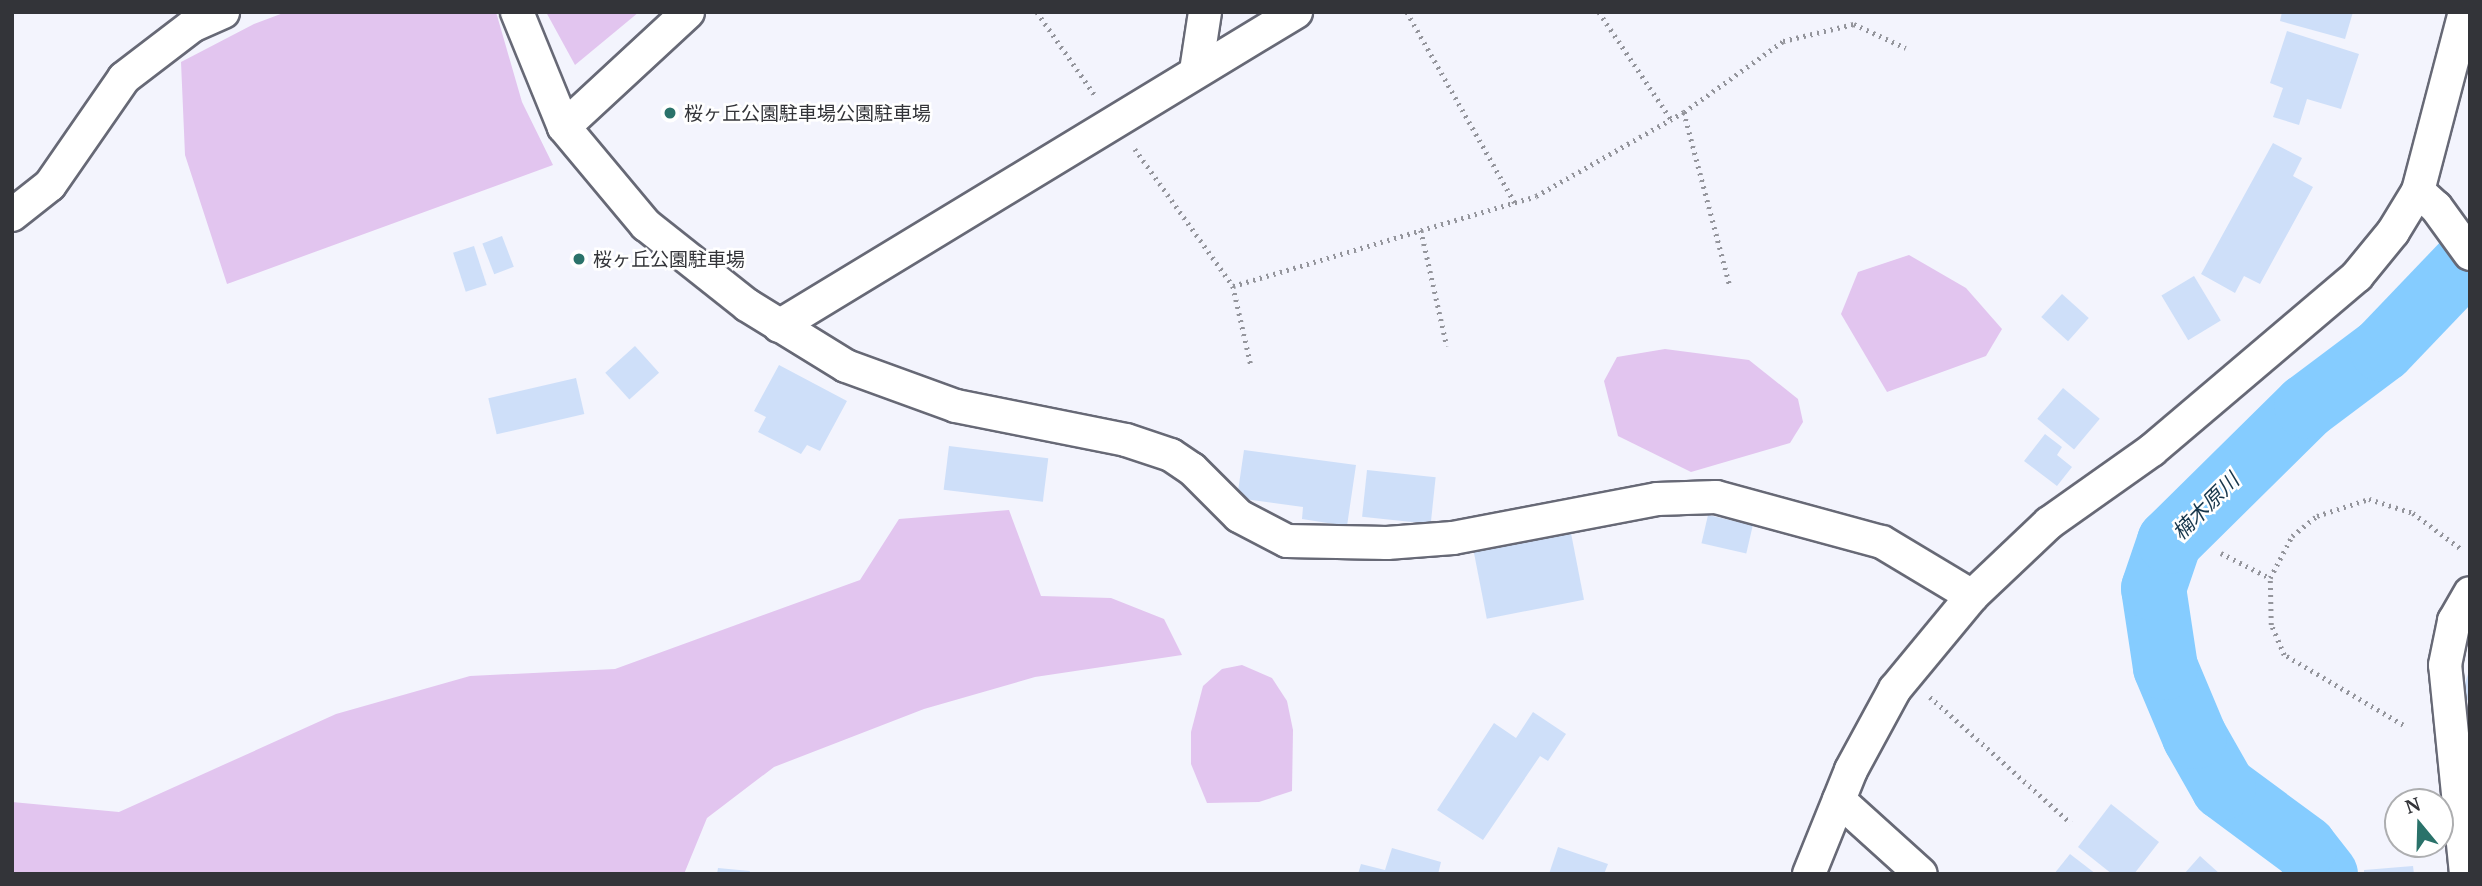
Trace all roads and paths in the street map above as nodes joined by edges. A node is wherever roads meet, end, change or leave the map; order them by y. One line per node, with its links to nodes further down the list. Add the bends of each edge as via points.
1 (223, 12): 19 (street, via 192,26 124,78 50,185)
2 (517, 12): 15 (street)
3 (688, 12): 15 (street)
4 (1037, 12): 12 (path)
5 (1205, 12): 11 (street)
6 (1296, 12): 11 (street)
7 (1407, 12): 18 (path)
8 (1600, 12): 14 (path)
9 (2465, 12): 17 (street)
10 (1906, 48): 13 (path, via 1854,24 1783,41)
11 (1196, 71): 24 (street)
12 (1104, 107)
13 (1684, 112): 14 (path); 23 (path)
14 (1671, 119): 18 (path, via 1536,197)
15 (564, 127): 24 (street, via 646,225)
16 (1131, 143): 22 (path)
17 (2427, 199): 21 (street); 31 (street, via 2357,276 2152,450 2049,523)
18 (1515, 202): 20 (path)
19 (12, 215)
20 (1421, 230): 22 (path); 25 (path)
21 (2470, 254)
22 (1233, 286): 26 (path)
23 (1730, 286)
24 (779, 326): 31 (street, via 846,366 956,406 1126,440 1171,455 1192,469 1239,516 1287,541 1387,543 1453,538 1657,499 1716,497 1882,542)
25 (1447, 346)
26 (1251, 365)
27 (2460, 548): 29 (path, via 2413,513 2370,499 2317,516 2292,536)
28 (2221, 553): 29 (path)
29 (2270, 578): 34 (path, via 2271,625 2284,655)
30 (2470, 593): 32 (street, via 2454,621)
31 (1972, 596): 35 (street, via 1895,689)
32 (2459, 653): 39 (street, via 2445,665)
33 (1924, 692): 36 (path)
34 (2403, 725)
35 (1839, 800): 37 (street); 38 (street)
36 (2071, 824)
37 (1809, 874)
38 (1921, 874)
39 (2466, 874)

